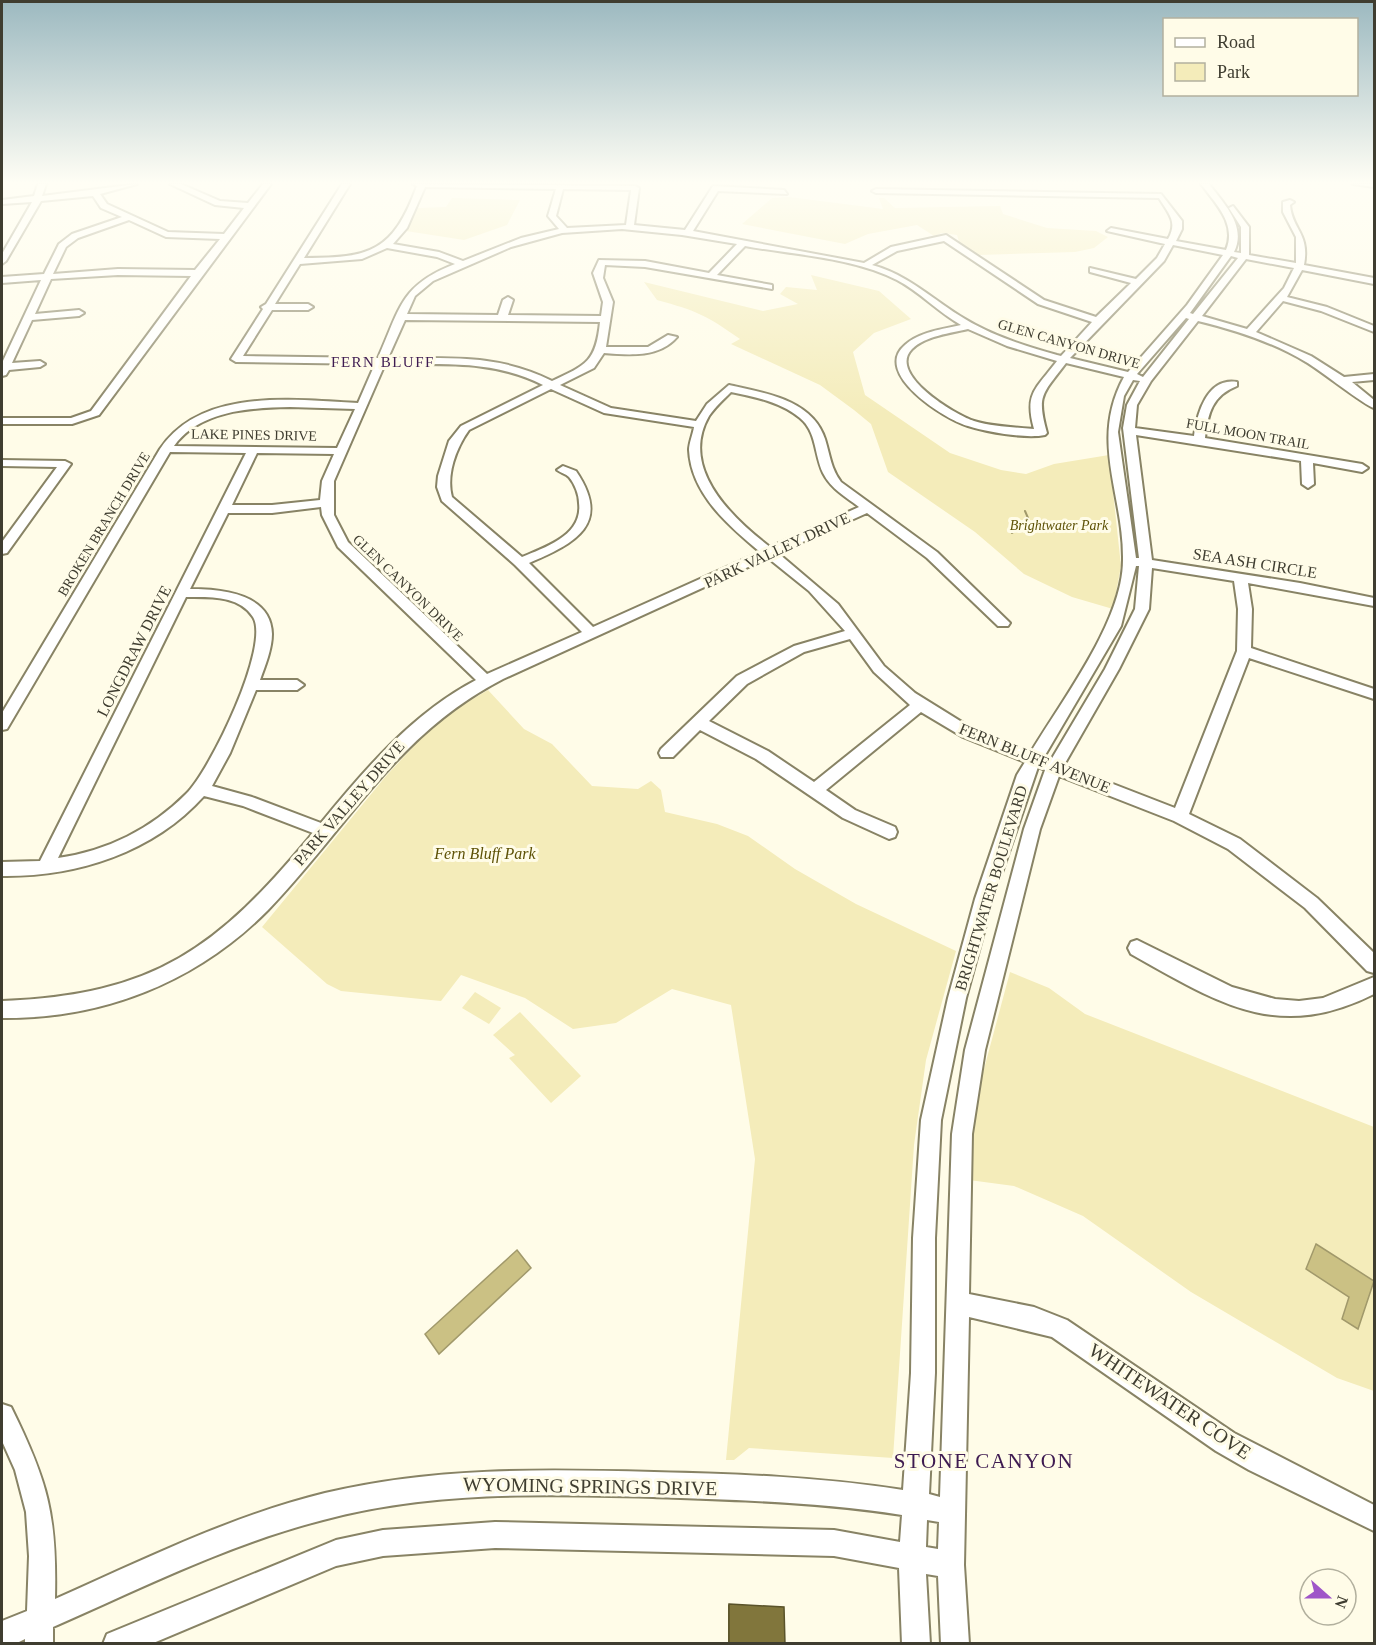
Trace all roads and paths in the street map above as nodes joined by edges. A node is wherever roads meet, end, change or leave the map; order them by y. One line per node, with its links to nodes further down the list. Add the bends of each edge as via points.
1 (56, 261): 21 (street)
2 (208, 261): 20 (street)
3 (297, 261): 4 (street); 29 (street)
4 (304, 261)
5 (454, 261): 16 (street)
6 (471, 261): 16 (street, GLEN CANYON DRIVE)
7 (726, 261): 22 (street)
8 (837, 261): 18 (street, GLEN CANYON DRIVE)
9 (871, 261): 18 (street)
10 (980, 261): 38 (street, via 1041,302)
11 (1159, 261): 25 (street)
12 (1223, 261): 32 (street, BRIGHTWATER BOULEVARD)
13 (1240, 261): 35 (street, BRIGHTWATER BOULEVARD)
14 (1277, 261): 17 (street)
15 (1301, 261): 17 (street)
16 (463, 264): 34 (street, GLEN CANYON DRIVE, via 419,286)
17 (1300, 265): 24 (street); 27 (street)
18 (865, 266): 39 (street, GLEN CANYON DRIVE, via 912,284)
19 (1093, 270): 25 (street)
20 (198, 273): 21 (street); 56 (street, via 92,416 72,421)
21 (49, 275): 23 (street); 33 (street)
22 (711, 276): 26 (street); 37 (street, via 645,264 602,262 597,273 608,301)
23 (2, 280)
24 (1374, 281)
25 (1137, 282): 38 (street)
26 (769, 287)
27 (1281, 298): 40 (street, via 1324,309); 41 (street)
28 (508, 300): 36 (street)
29 (267, 307): 30 (street); 45 (street, via 236,359)
30 (308, 308)
31 (79, 313): 33 (street)
32 (1182, 314): 35 (street); 48 (street, BRIGHTWATER BOULEVARD)
33 (29, 317): 47 (street)
34 (402, 317): 36 (street); 45 (street, GLEN CANYON DRIVE)
35 (1196, 317): 41 (street); 50 (street, BRIGHTWATER BOULEVARD)
36 (502, 318): 37 (street)
37 (605, 319): 43 (street)
38 (1098, 321): 44 (street)
39 (968, 326): 44 (street, GLEN CANYON DRIVE); 44 (street, via 918,341 901,356 900,367 907,379 937,406 970,424 1041,434 1034,408 1037,394)
40 (1374, 329)
41 (1251, 332): 51 (street, via 1290,347)
42 (672, 337): 43 (street, via 666,344 652,348)
43 (602, 350): 53 (street, via 591,366)
44 (1064, 359): 48 (street, GLEN CANYON DRIVE)
45 (382, 362): 53 (street, via 492,363 524,370); 55 (street, GLEN CANYON DRIVE)
46 (40, 364): 47 (street)
47 (4, 370)
48 (1130, 376): 50 (street, GLEN CANYON DRIVE); 75 (street, BRIGHTWATER BOULEVARD, via 1119,396 1112,432)
49 (1374, 377): 51 (street)
50 (1146, 380): 58 (street, BRIGHTWATER BOULEVARD, via 1132,405)
51 (1344, 380): 54 (street)
52 (1233, 384): 59 (street, via 1217,389 1208,402)
53 (553, 385): 57 (street, via 609,410); 76 (street, via 465,428 455,441 444,476 442,487 451,504)
54 (1374, 405)
55 (360, 406): 60 (street, BROKEN BRANCH DRIVE, via 238,408 208,416 179,432); 62 (street, GLEN CANYON DRIVE)
56 (2, 421)
57 (701, 424): 69 (street, FERN BLUFF AVENUE, via 729,388 780,403 803,416 815,429 830,477); 74 (street, FERN BLUFF AVENUE, via 695,448 703,484 733,523)
58 (1129, 431): 59 (street, FULL MOON TRAIL); 77 (street, BRIGHTWATER BOULEVARD)
59 (1199, 440): 63 (street, FULL MOON TRAIL)
60 (166, 449): 61 (street, LAKE PINES DRIVE); 91 (street, BROKEN BRANCH DRIVE)
61 (253, 450): 62 (street, LAKE PINES DRIVE); 70 (street, LONGDRAW DRIVE)
62 (341, 451): 68 (street, GLEN CANYON DRIVE, via 328,481)
63 (1307, 459): 65 (street, FULL MOON TRAIL); 67 (street)
64 (2, 463): 72 (street, via 65,464)
65 (1362, 468)
66 (563, 470): 76 (street, via 572,473 585,496 583,523 563,543)
67 (1308, 484)
68 (326, 503): 70 (street); 85 (street, GLEN CANYON DRIVE, via 332,528 343,544)
69 (868, 508): 74 (street, PARK VALLEY DRIVE); 81 (street, via 932,555)
70 (224, 509): 79 (street, LONGDRAW DRIVE)
71 (2, 524): 72 (street)
72 (21, 524): 73 (street)
73 (2, 550)
74 (771, 553): 82 (street, PARK VALLEY DRIVE); 83 (street, FERN BLUFF AVENUE, via 834,607)
75 (1130, 561): 77 (street, SEA ASH CIRCLE); 93 (street, BRIGHTWATER BOULEVARD, via 1114,626)
76 (520, 562): 82 (street)
77 (1146, 563): 78 (street, SEA ASH CIRCLE); 94 (street, BRIGHTWATER BOULEVARD, via 1142,609 1135,627)
78 (1240, 577): 80 (street, SEA ASH CIRCLE); 84 (street, via 1245,609)
79 (184, 593): 86 (street, via 236,598 261,617 264,645); 100 (street, LONGDRAW DRIVE)
80 (1374, 602)
81 (1004, 623)
82 (591, 633): 85 (street, PARK VALLEY DRIVE)
83 (852, 634): 89 (street, FERN BLUFF AVENUE, via 888,679); 90 (street, via 800,649 753,672)
84 (1244, 651): 88 (street); 97 (street)
85 (485, 681): 98 (street, PARK VALLEY DRIVE, via 408,736)
86 (249, 685): 87 (street); 95 (street, via 220,759)
87 (297, 685)
88 (1374, 694)
89 (920, 705): 93 (street, FERN BLUFF AVENUE, via 968,733); 96 (street)
90 (698, 722): 92 (street); 96 (street, via 747,747)
91 (2, 725)
92 (667, 753)
93 (1034, 760): 94 (street, FERN BLUFF AVENUE); 108 (street, BRIGHTWATER BOULEVARD, via 1025,775 984,899 957,998 931,1120)
94 (1054, 768): 97 (street, FERN BLUFF AVENUE); 106 (street, BRIGHTWATER BOULEVARD, via 1032,829 975,1050 962,1134)
95 (201, 789): 98 (street); 100 (street, via 171,817 126,845 95,858)
96 (815, 790): 99 (street, via 849,814)
97 (1180, 817): 103 (street, FERN BLUFF AVENUE, via 1220,836 1256,860 1311,903)
98 (324, 830): 105 (street, PARK VALLEY DRIVE, via 248,918 190,962 142,986 95,1002)
99 (889, 832)
100 (45, 867): 101 (street)
101 (2, 869)
102 (1137, 948): 104 (street, via 1213,987 1263,1005 1323,1006)
103 (1374, 965)
104 (1374, 985)
105 (2, 1010)
106 (959, 1302): 109 (street, BRIGHTWATER BOULEVARD); 110 (street, WHITEWATER COVE, via 1059,1328 1225,1442)
107 (2, 1416): 113 (street, via 28,1469 39,1512)
108 (916, 1504): 109 (street, WYOMING SPRINGS DRIVE); 111 (street, BRIGHTWATER BOULEVARD); 113 (street, WYOMING SPRINGS DRIVE, via 813,1490 556,1482 438,1485 350,1501 275,1521 203,1547)
109 (952, 1512): 112 (street, BRIGHTWATER BOULEVARD)
110 (1374, 1518)
111 (912, 1557): 112 (street); 115 (street, via 834,1544 495,1535 383,1543 336,1552); 116 (street, BRIGHTWATER BOULEVARD)
112 (951, 1565): 117 (street, BRIGHTWATER BOULEVARD)
113 (39, 1631): 114 (street, WYOMING SPRINGS DRIVE)
114 (2, 1635)
115 (117, 1644)
116 (916, 1644)
117 (955, 1644)

